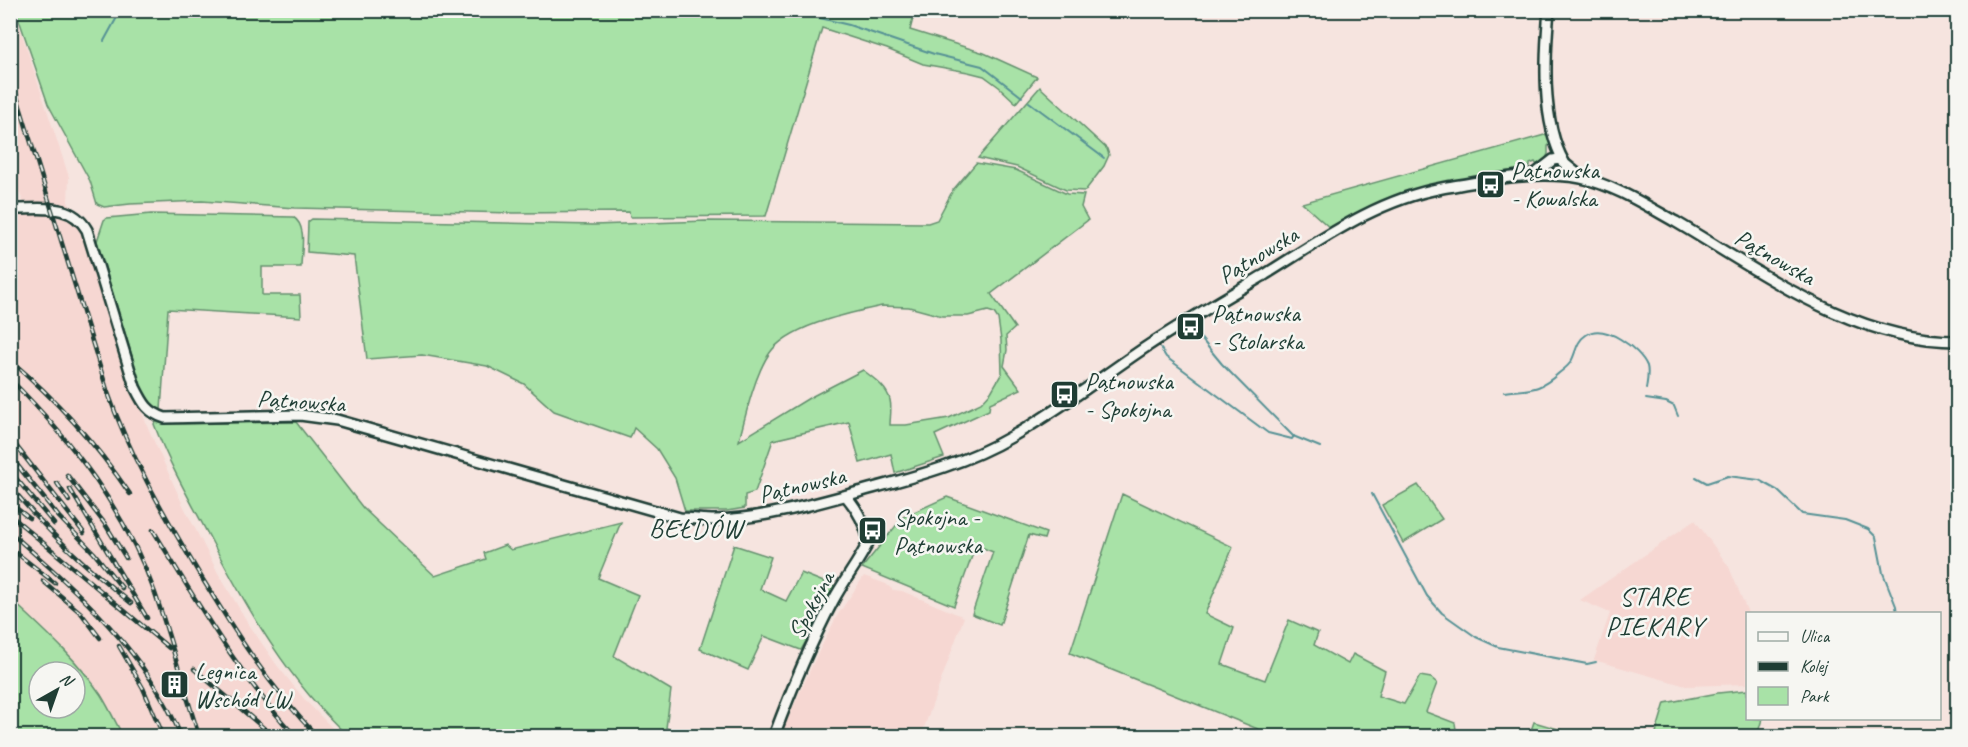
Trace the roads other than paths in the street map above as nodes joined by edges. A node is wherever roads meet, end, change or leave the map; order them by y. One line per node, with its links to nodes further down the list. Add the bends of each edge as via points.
1 (1549, 10): 2 (street, via 1546,83)
2 (1556, 147): 3 (street); 4 (street)
3 (1551, 162): 4 (street, via 1559,159); 5 (street, Pątnowska); 6 (street, via 1549,168)
4 (1565, 163): 6 (street, via 1566,173); 7 (street, Pątnowska)
5 (1534, 174): 6 (street, Pątnowska); 10 (street, Pątnowska, via 1412,195 1368,213 1176,327 1012,437 940,470)
6 (1557, 176): 7 (street, Pątnowska)
7 (1583, 179): 9 (street, Pątnowska, via 1602,184 1664,215 1824,307 1854,320 1892,333)
8 (10, 209): 10 (street, Pątnowska, via 63,209 81,219 135,387 153,414 165,418 300,415 337,420 680,518 752,517)
9 (1958, 341)
10 (846, 496): 11 (street, Spokojna, via 866,528 869,541 816,634)
11 (774, 736)

